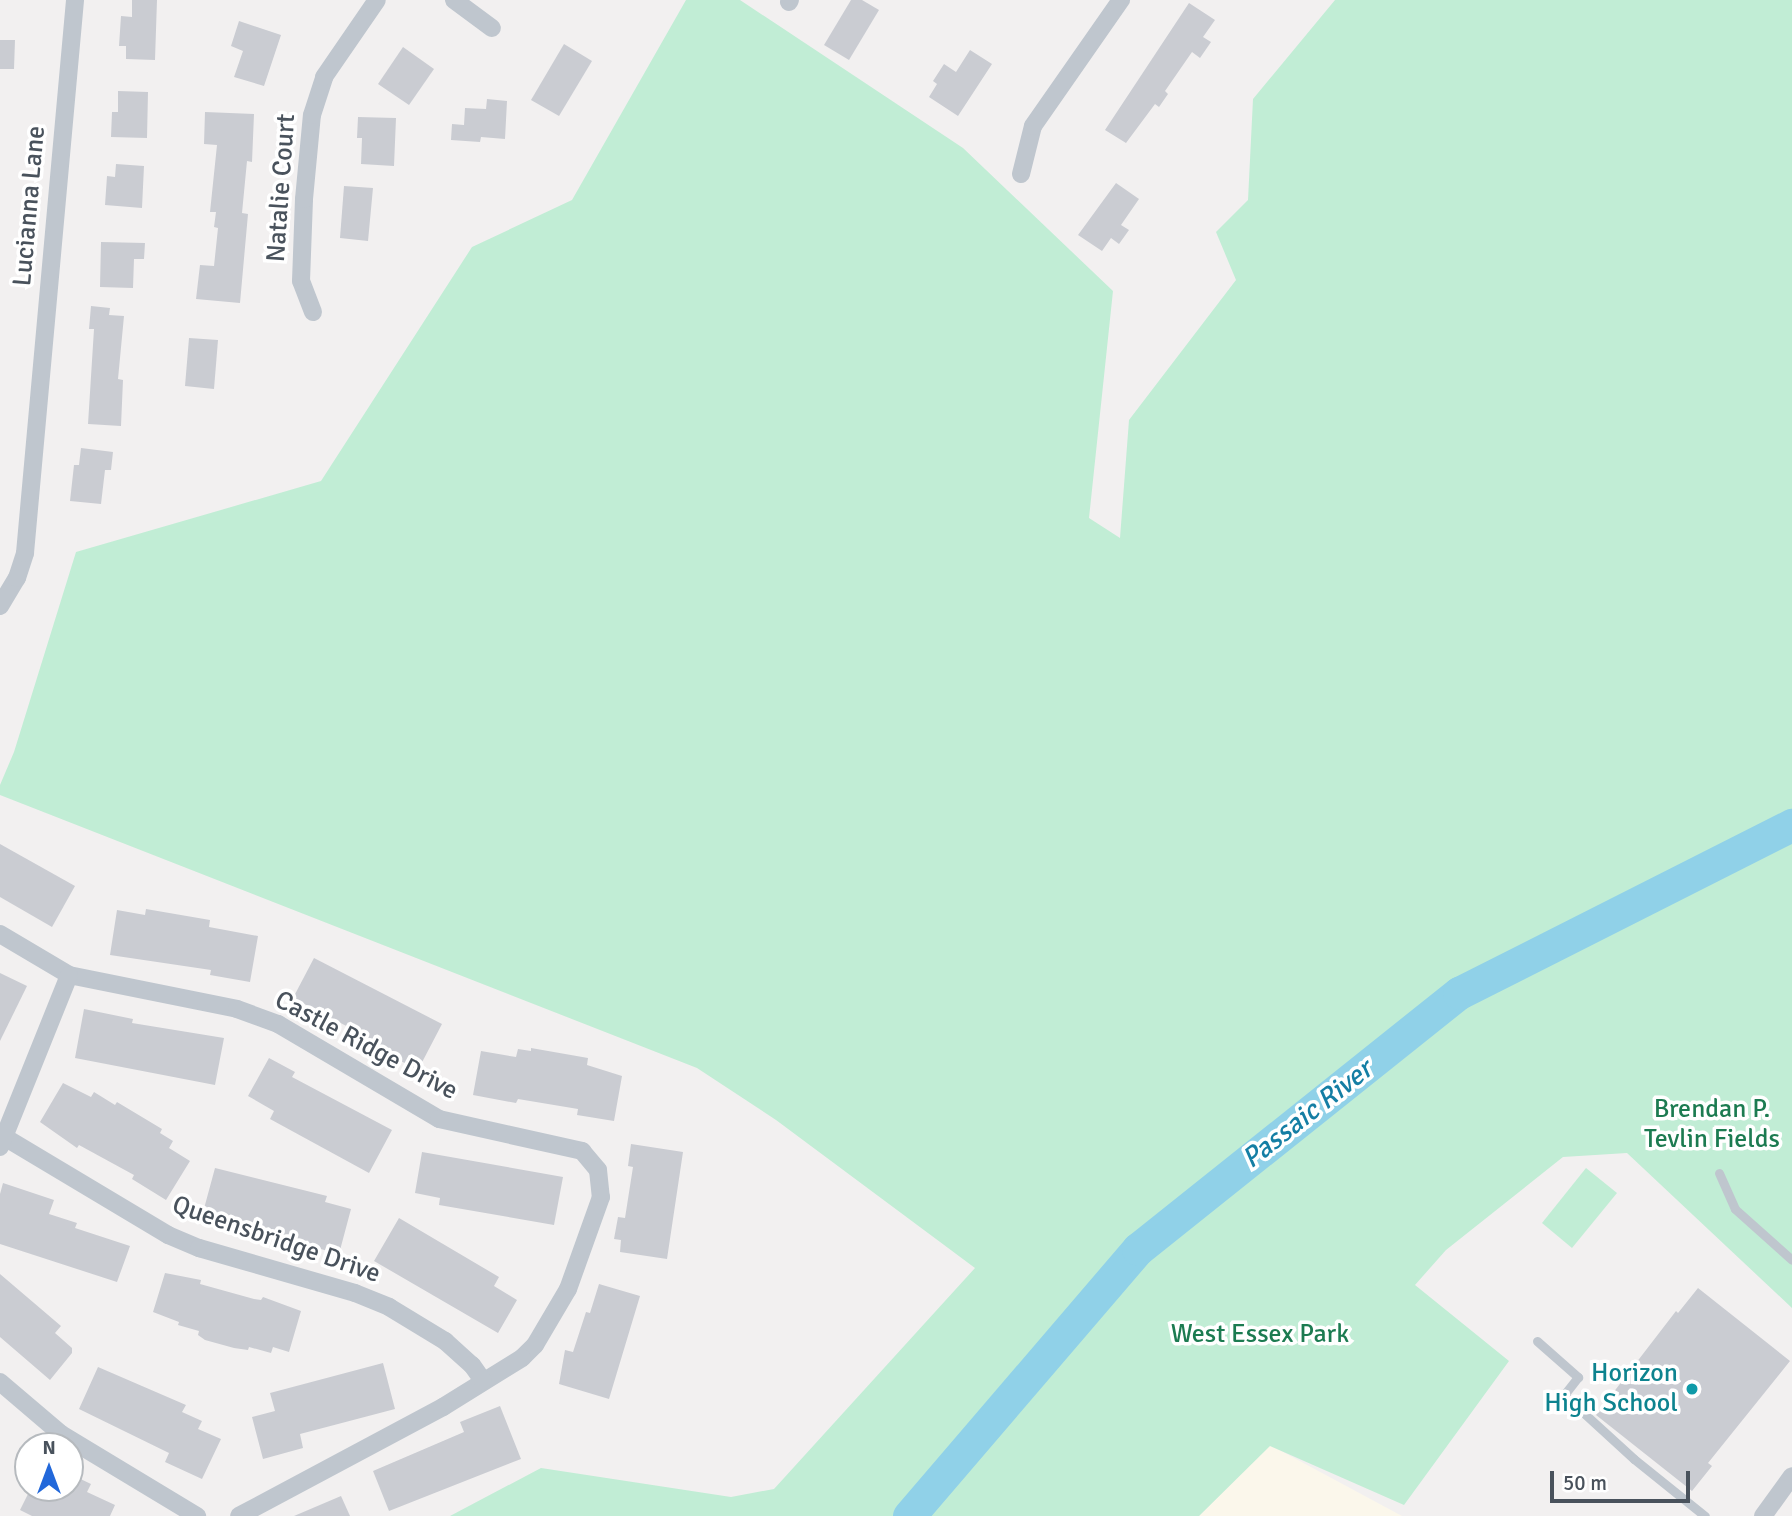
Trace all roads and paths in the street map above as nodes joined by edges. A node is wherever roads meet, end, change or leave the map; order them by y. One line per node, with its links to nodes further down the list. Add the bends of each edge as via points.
1 (75, 0): 8 (street, Lucianna Lane, via 24,553 17,578)
2 (377, 0): 7 (street, Natalie Court, via 324,77 312,115 301,281)
3 (454, 0): 5 (street)
4 (1121, 0): 6 (street, via 1032,126)
5 (492, 28)
6 (1021, 174)
7 (313, 312)
8 (0, 606)
9 (0, 934): 10 (street, Castle Ridge Drive)
10 (69, 975): 11 (street); 15 (street, Castle Ridge Drive, via 237,1009 278,1024 439,1119 582,1151 592,1159 601,1182 601,1198 568,1289 535,1345)
11 (3, 1143): 15 (street, Queensbridge Drive, via 168,1235 389,1307 444,1341)
12 (1719, 1173): 13 (lane, via 1735,1209)
13 (1792, 1259)
14 (1537, 1341): 20 (lane, via 1578,1377 1564,1395)
15 (483, 1381): 19 (street, Castle Ridge Drive)
16 (0, 1382): 18 (street, via 61,1434)
17 (1792, 1477): 21 (street)
18 (197, 1516)
19 (239, 1516)
20 (1705, 1516)
21 (1763, 1516)

